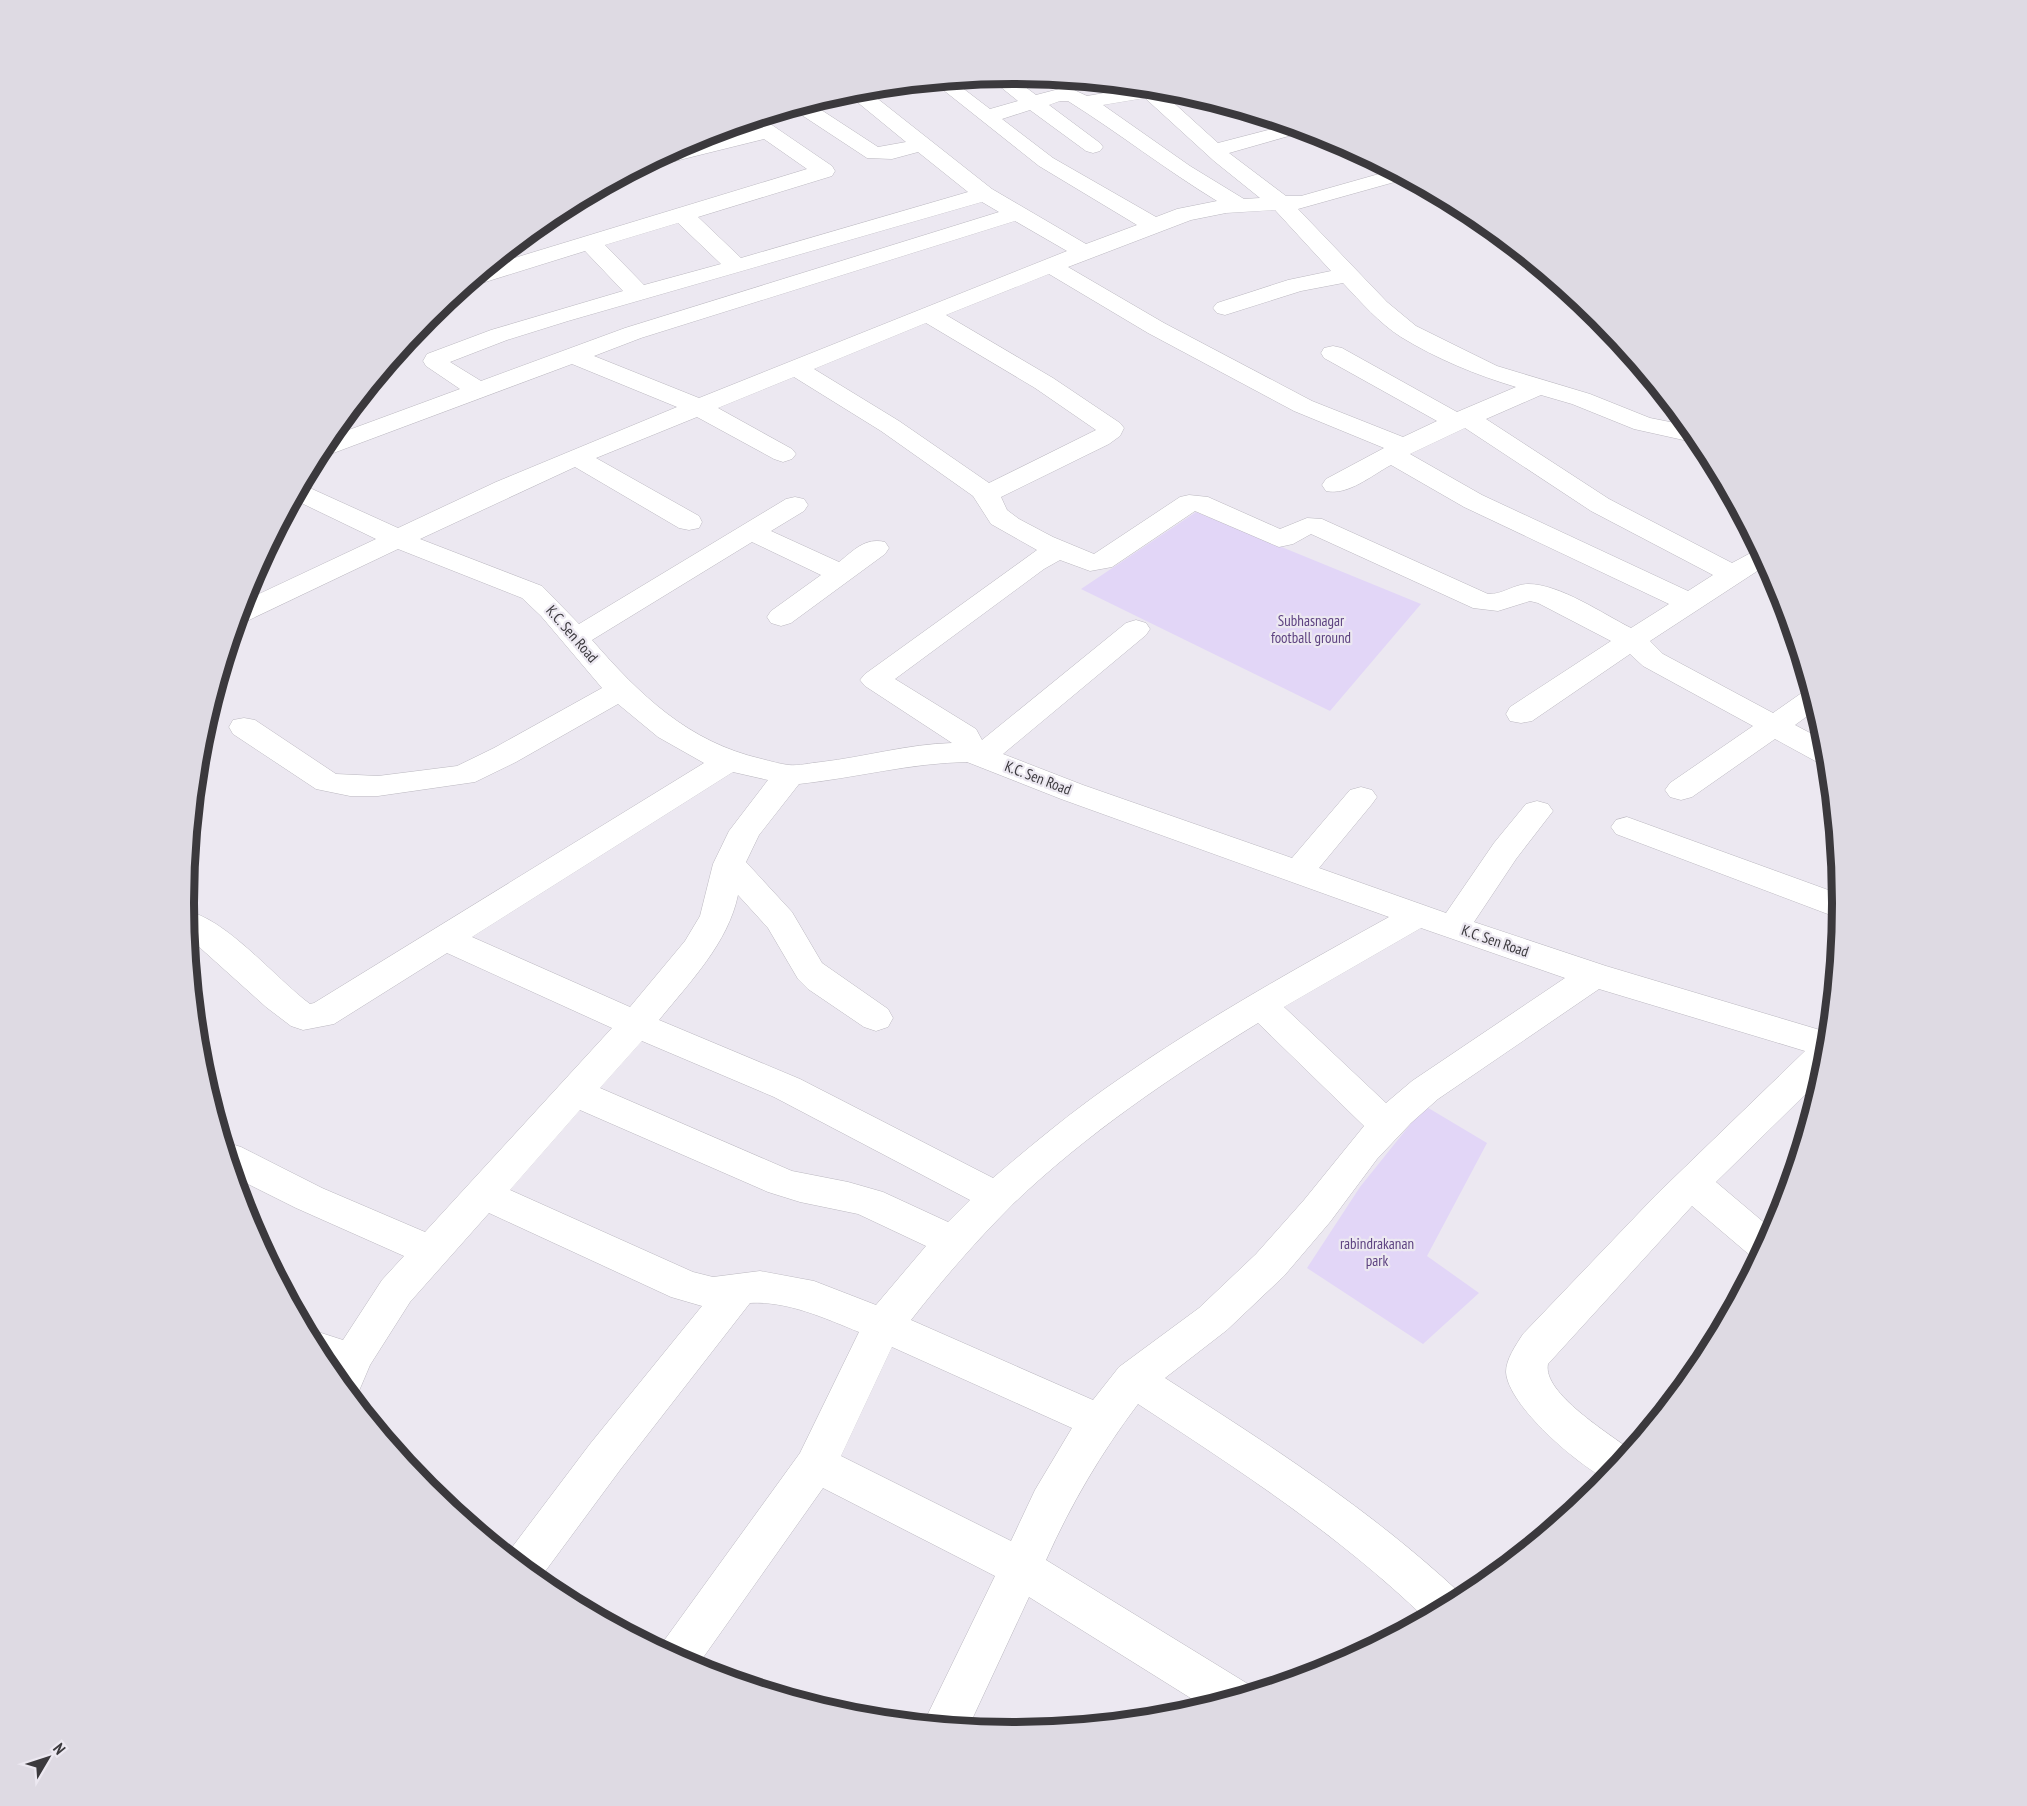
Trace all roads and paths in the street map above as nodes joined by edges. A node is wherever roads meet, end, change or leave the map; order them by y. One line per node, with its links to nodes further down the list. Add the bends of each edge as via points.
1 (1009, 84): 6 (street)
2 (949, 87): 9 (street)
3 (1136, 94): 7 (street)
4 (864, 98): 13 (street)
5 (1166, 99): 15 (street)
6 (1034, 102): 7 (street, via 1065,94); 9 (street); 14 (street)
7 (1085, 102): 19 (street, via 1182,171)
8 (808, 111): 13 (street, via 874,154)
9 (987, 117): 22 (street, via 1046,162)
10 (758, 126): 12 (street); 21 (street, via 824,171)
11 (1288, 131): 15 (street)
12 (719, 139)
13 (921, 144): 17 (street)
14 (1093, 147)
15 (1214, 150): 18 (street)
16 (1392, 177): 18 (street, via 1314,200)
17 (984, 194): 20 (street); 27 (street)
18 (1282, 204): 19 (street); 30 (street)
19 (1239, 205): 22 (street, via 1197,211)
20 (1015, 213): 25 (street); 35 (street, via 669,321)
21 (682, 214): 23 (street); 27 (street)
22 (1155, 226): 25 (street)
23 (589, 242): 26 (street); 31 (street)
24 (519, 250): 26 (street)
25 (1086, 253): 28 (street)
26 (531, 260): 29 (street)
27 (736, 266): 31 (street)
28 (1051, 266): 33 (street); 43 (street, via 1156,328)
29 (491, 273)
30 (1349, 275): 32 (street, via 1296,285); 37 (street, via 1408,331 1488,371)
31 (638, 293): 38 (street, via 499,335 436,359 440,366)
32 (1225, 308)
33 (928, 315): 36 (street); 48 (street, via 1044,383 1111,428 1100,439)
34 (1333, 353): 40 (street)
35 (574, 356): 38 (street); 39 (street)
36 (796, 368): 39 (street); 48 (street, via 890,426)
37 (1538, 387): 40 (street); 41 (street, via 1643,424)
38 (480, 391): 42 (street)
39 (698, 407): 44 (street); 45 (street)
40 (1461, 419): 43 (street); 57 (street, via 1600,505)
41 (1683, 432)
42 (336, 444)
43 (1398, 451): 46 (street); 58 (street, via 1473,501)
44 (783, 454)
45 (576, 457): 50 (street); 52 (street)
46 (1335, 485)
47 (304, 494): 52 (street, K.C. Sen Road)
48 (986, 494): 54 (street, via 1001,519)
49 (795, 505): 51 (street)
50 (689, 522)
51 (752, 532): 56 (street); 62 (street)
52 (398, 539): 59 (street); 62 (street, K.C. Sen Road, via 532,592)
53 (875, 548): 56 (street)
54 (1059, 549): 63 (street, via 1090,563 1102,561 1189,503 1198,503 1279,539 1312,525 1482,602 1498,603 1528,592 1547,596); 70 (street, via 1034,563 875,680 965,736)
55 (1757, 560): 57 (street)
56 (841, 574): 60 (street)
57 (1734, 575): 58 (street)
58 (1690, 603): 63 (street)
59 (250, 609)
60 (781, 617)
61 (1136, 629): 70 (street)
62 (574, 639): 64 (street, K.C. Sen Road)
63 (1632, 640): 66 (street); 67 (street, via 1653,660)
64 (620, 690): 68 (street, via 464,775 378,786 327,782); 71 (street, K.C. Sen Road, via 669,730)
65 (1808, 702): 67 (street)
66 (1521, 714)
67 (1774, 726): 69 (street); 73 (street)
68 (244, 727)
69 (1818, 750)
70 (976, 754): 72 (street, K.C. Sen Road, via 930,753); 78 (street, K.C. Sen Road)
71 (728, 761): 72 (street, K.C. Sen Road); 83 (street)
72 (789, 775): 77 (street, via 745,831)
73 (1681, 790)
74 (1361, 797): 78 (street)
75 (1537, 811): 82 (street)
76 (1627, 827): 79 (street)
77 (729, 864): 86 (street, via 780,920 810,971); 87 (street, via 717,916 708,932)
78 (1298, 872): 80 (street, K.C. Sen Road)
79 (1832, 904)
80 (1418, 915): 82 (street, K.C. Sen Road); 85 (street)
81 (195, 924): 83 (street, via 303,1017 322,1015)
82 (1454, 927): 84 (street, K.C. Sen Road)
83 (446, 938): 87 (street)
84 (1594, 975): 88 (street, K.C. Sen Road); 91 (street, via 1425,1090)
85 (1260, 1005): 91 (street); 95 (street, via 1126,1091)
86 (876, 1018)
87 (636, 1024): 90 (street); 95 (street, via 787,1088)
88 (1820, 1044)
89 (1818, 1058): 93 (street)
90 (575, 1092): 94 (street); 97 (street, via 781,1182 805,1191 861,1199)
91 (1386, 1125): 102 (street, via 1270,1265 1213,1319)
92 (237, 1161): 98 (street)
93 (1692, 1184): 96 (street); 104 (street, via 1528,1360 1526,1373 1531,1389 1554,1413)
94 (483, 1194): 98 (street); 99 (street, via 685,1286 713,1293)
95 (997, 1197): 97 (street)
96 (1759, 1240)
97 (952, 1241): 100 (street)
98 (430, 1251): 101 (street, via 396,1291)
99 (739, 1288): 100 (street, via 760,1287 814,1297); 106 (street)
100 (885, 1326): 103 (street); 105 (street)
101 (347, 1373)
102 (1133, 1379): 103 (street); 108 (street, via 1320,1503 1378,1547)
103 (1100, 1422): 107 (street, via 1050,1503)
104 (1613, 1460)
105 (816, 1464): 107 (street); 109 (street)
106 (527, 1562)
107 (1021, 1568): 110 (street); 111 (street)
108 (1439, 1602)
109 (681, 1652)
110 (1223, 1694)
111 (949, 1719)

